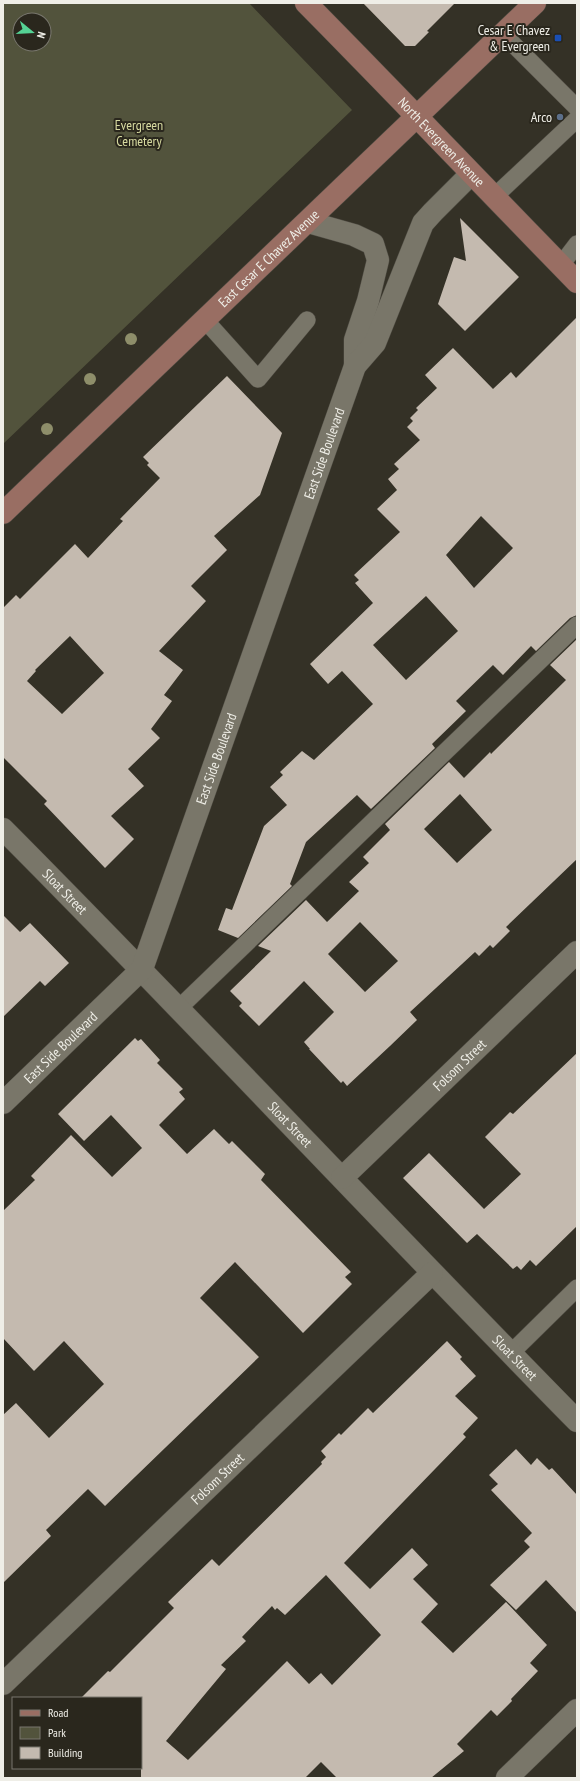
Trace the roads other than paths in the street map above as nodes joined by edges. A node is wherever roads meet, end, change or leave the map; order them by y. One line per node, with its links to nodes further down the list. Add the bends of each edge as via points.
1 (306, 3): 5 (main road, North Evergreen Avenue)
2 (535, 3): 3 (main road, East Cesar E Chavez Avenue)
3 (503, 34): 4 (lane); 5 (main road, East Cesar E Chavez Avenue)
4 (577, 108)
5 (418, 116): 7 (main road, North Evergreen Avenue); 9 (main road, East Cesar E Chavez Avenue)
6 (577, 119): 8 (lane)
7 (471, 174): 8 (main road, North Evergreen Avenue); 15 (street, East Side Boulevard, via 423,223 375,343)
8 (494, 197): 11 (main road, North Evergreen Avenue)
9 (308, 222): 13 (main road, East Cesar E Chavez Avenue); 15 (street, East Side Boulevard, via 354,235 373,244 378,260 355,340)
10 (577, 244): 11 (lane)
11 (561, 265): 12 (main road, North Evergreen Avenue)
12 (577, 282)
13 (205, 320): 14 (lane, via 258,378); 16 (main road, East Cesar E Chavez Avenue)
14 (307, 320)
15 (356, 366): 20 (street, East Side Boulevard)
16 (3, 513)
17 (577, 625): 21 (lane)
18 (3, 829): 20 (street, Sloat Street)
19 (577, 952): 23 (street, Folsom Street)
20 (142, 969): 21 (street, Sloat Street); 22 (street, East Side Boulevard)
21 (179, 1008): 23 (street, Sloat Street)
22 (3, 1103)
23 (342, 1178): 24 (street, Sloat Street)
24 (432, 1273): 26 (street, Sloat Street); 28 (street, Folsom Street)
25 (577, 1288): 26 (lane)
26 (511, 1353): 27 (street, Sloat Street)
27 (577, 1421)
28 (3, 1684)
29 (577, 1710): 30 (street)
30 (507, 1778)

